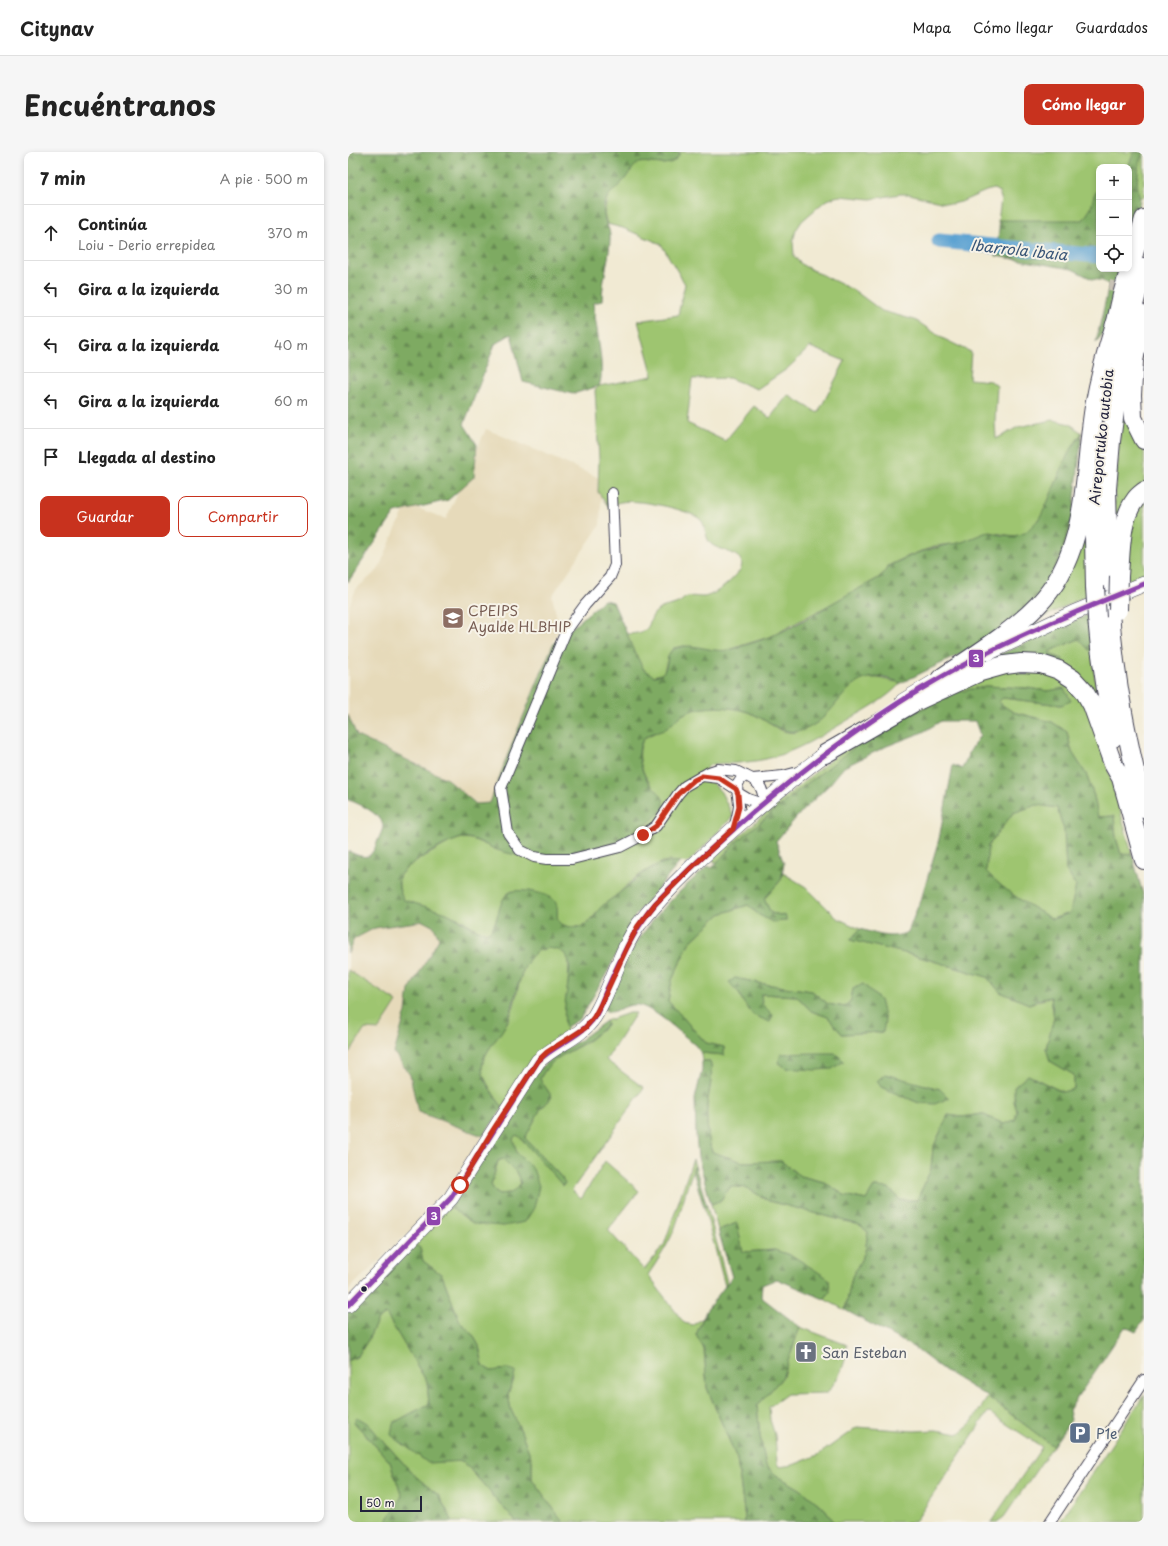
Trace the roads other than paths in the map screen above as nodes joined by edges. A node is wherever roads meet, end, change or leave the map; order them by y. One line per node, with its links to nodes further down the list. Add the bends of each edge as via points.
1 (1144, 219): 4 (highway, Aireportuko autobia)
2 (1144, 267): 8 (highway, Aireportuko autobia, via 1124,343 1111,441 1107,490)
3 (1144, 303): 5 (highway, via 1134,361 1132,395 1133,418)
4 (1115, 324): 8 (highway, Aireportuko autobia, via 1105,382 1093,493); 11 (highway, via 1102,365 1094,408 1077,533 1061,572 1039,604 1022,621)
5 (1144, 440)
6 (1144, 491): 8 (highway, via 1128,513)
7 (612, 494): 14 (street, via 615,565 610,577 566,631 501,788 508,833 520,850 534,857 547,859 572,859 620,847 656,826 685,786)
8 (1108, 582): 10 (highway, Aireportuko autobia, bridge); 10 (highway, bridge)
9 (1144, 584): 11 (main road, via 1021,636)
10 (1108, 614): 15 (highway, Aireportuko autobia, via 1128,743); 15 (highway, Aireportuko autobia, via 1107,702)
11 (941, 678): 12 (main road, via 870,722)
12 (825, 754): 13 (main road); 15 (highway, via 915,702 980,672 1005,665 1041,664 1060,670 1084,691 1092,705 1113,764)
13 (805, 769): 16 (street, via 783,776); 18 (main road)
14 (702, 776): 16 (street, via 718,769 736,771); 17 (street, via 719,778)
15 (1128, 776): 19 (highway); 21 (highway)
16 (750, 777): 17 (street, via 742,778 737,783); 18 (street, via 762,789)
17 (737, 791): 18 (street, via 748,799); 20 (street, via 739,807)
18 (763, 804): 20 (main road)
19 (1144, 809)
20 (733, 829): 22 (main road, via 655,904 638,926 594,1017 585,1028 547,1052 538,1061 451,1198)
21 (1144, 860)
22 (348, 1305)
23 (1144, 1380): 24 (street)
24 (1050, 1522)

